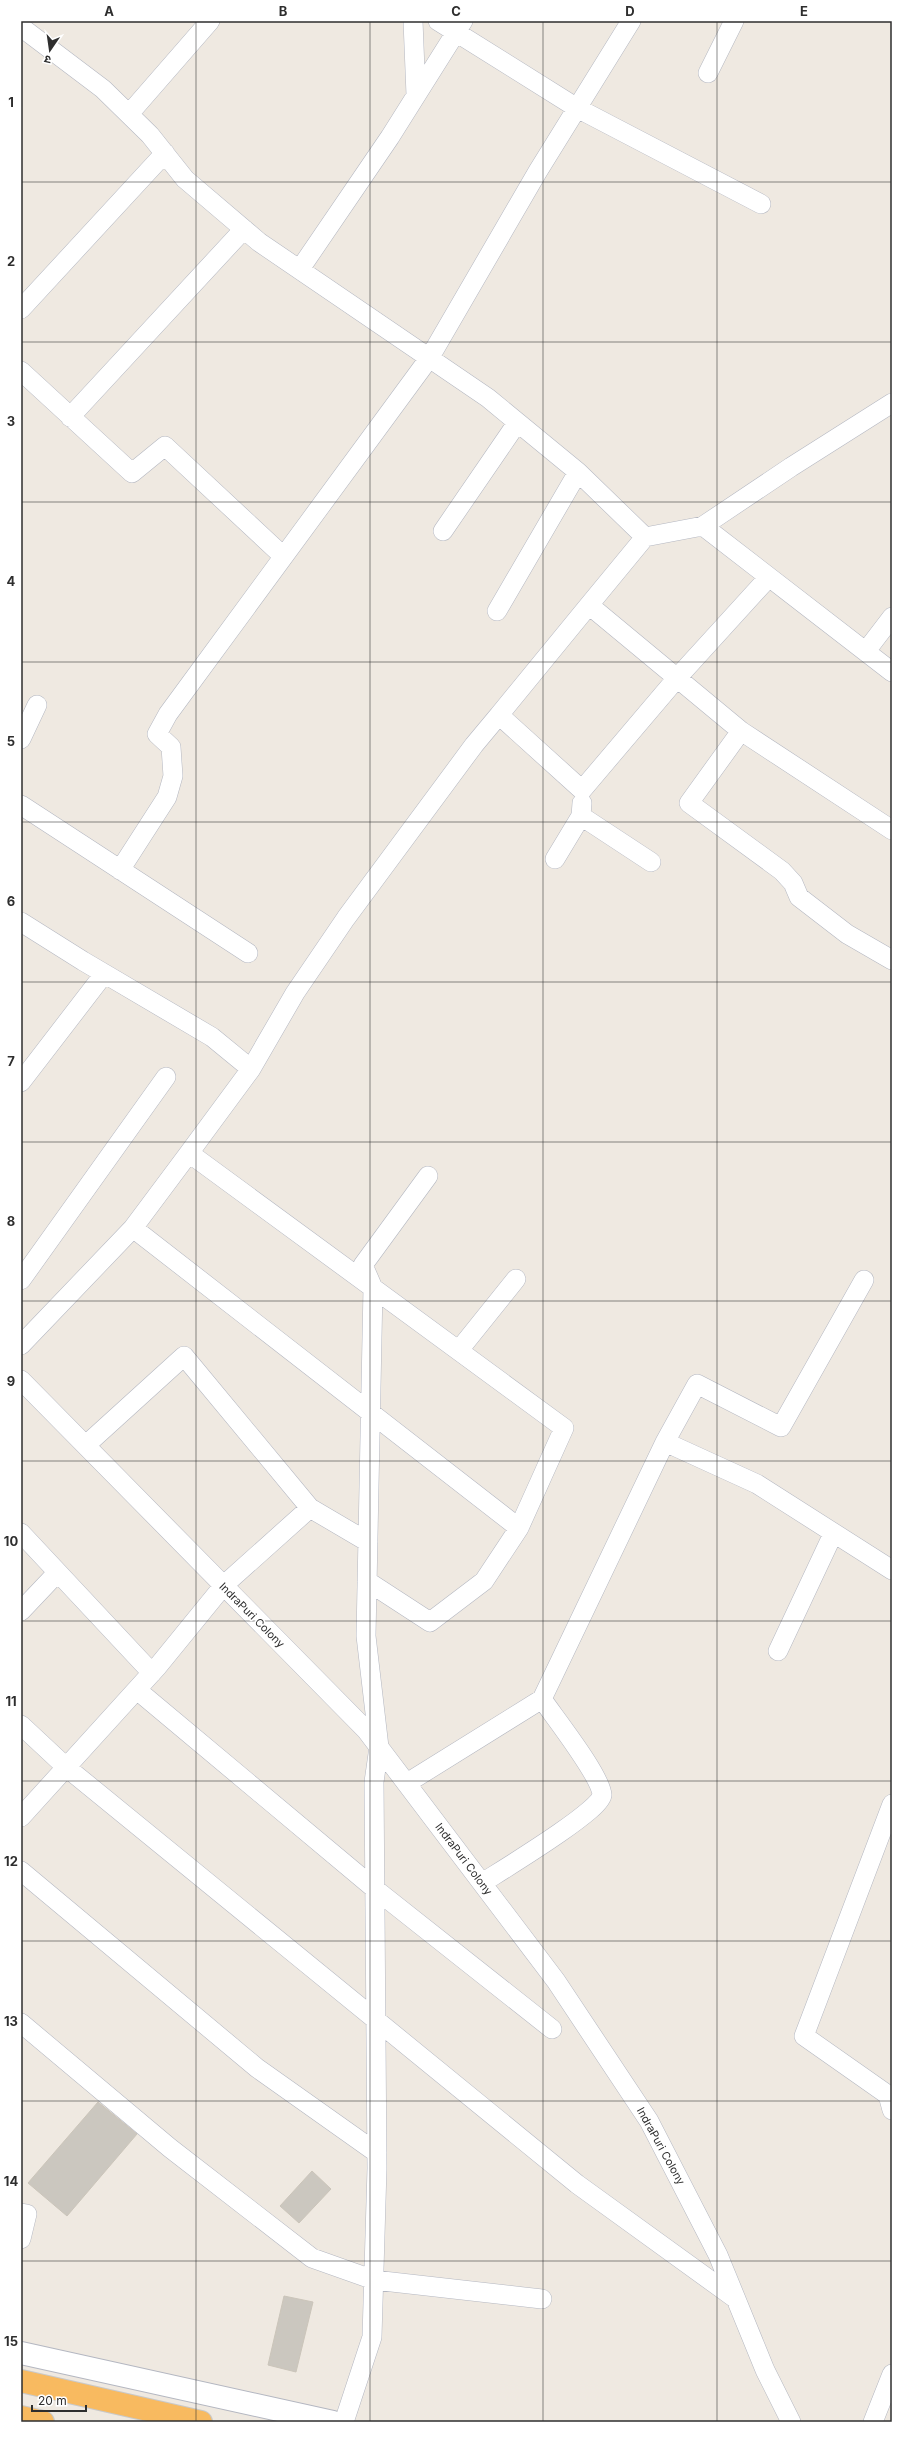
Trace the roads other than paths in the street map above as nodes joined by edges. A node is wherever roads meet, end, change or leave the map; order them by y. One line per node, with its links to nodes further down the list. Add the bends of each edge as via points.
1 (210, 21): 11 (street)
2 (413, 21): 9 (street)
3 (438, 21): 6 (street)
4 (631, 21): 10 (street)
5 (734, 21): 8 (street)
6 (460, 26): 9 (street); 10 (street)
7 (21, 27): 11 (street, via 103,89)
8 (708, 74)
9 (416, 95): 15 (street)
10 (577, 108): 13 (street); 17 (street)
11 (129, 114): 12 (street)
12 (165, 153): 14 (street, via 185,180); 16 (street)
13 (761, 204)
14 (244, 229): 15 (street); 20 (street)
15 (300, 269): 17 (street)
16 (21, 309)
17 (430, 357): 21 (street, via 488,398); 26 (street)
18 (21, 371): 20 (street)
19 (892, 403): 23 (street)
20 (70, 416): 26 (street, via 132,473 164,446)
21 (517, 423): 22 (street); 24 (street)
22 (578, 472): 25 (street); 29 (street)
23 (703, 526): 25 (street); 27 (street)
24 (443, 531)
25 (645, 537): 28 (street)
26 (283, 556): 44 (street, via 168,714 157,734 171,747 173,776 167,797)
27 (769, 577): 31 (street); 33 (street)
28 (588, 604): 33 (street); 35 (street)
29 (497, 611)
30 (892, 617): 31 (street)
31 (866, 651): 32 (street)
32 (892, 672)
33 (677, 678): 36 (street); 38 (street)
34 (38, 705): 37 (street)
35 (499, 715): 38 (street); 49 (street, via 346,918 295,993)
36 (741, 731): 41 (street); 47 (street, via 689,803 782,871 793,883 799,897 847,934)
37 (21, 739)
38 (582, 790): 40 (street)
39 (21, 805): 44 (street)
40 (581, 816): 42 (street); 43 (street)
41 (892, 830)
42 (556, 860)
43 (651, 862)
44 (120, 870): 46 (street)
45 (21, 922): 48 (street)
46 (248, 953)
47 (892, 960)
48 (104, 974): 49 (street, via 212,1037); 51 (street)
49 (251, 1069): 52 (street)
50 (166, 1077): 56 (street)
51 (21, 1082)
52 (189, 1153): 54 (street); 58 (street)
53 (428, 1176): 58 (street, via 363,1265)
54 (134, 1228): 59 (street); 62 (street)
55 (516, 1279): 60 (street)
56 (21, 1280)
57 (864, 1280): 63 (street, via 780,1427 697,1384)
58 (373, 1288): 60 (street); 62 (street)
59 (21, 1345)
60 (459, 1350): 66 (street, via 564,1428)
61 (21, 1380): 64 (street, IndraPuri Colony)
62 (369, 1413): 66 (street); 69 (street)
63 (666, 1442): 68 (street, via 757,1484); 78 (street)
64 (86, 1445): 65 (street, via 184,1356); 73 (street, IndraPuri Colony)
65 (310, 1508): 69 (street); 73 (street)
66 (519, 1528): 72 (street, via 484,1581 430,1622)
67 (21, 1533): 71 (street)
68 (833, 1534): 70 (street); 75 (street)
69 (368, 1542): 72 (street)
70 (892, 1570)
71 (58, 1573): 74 (street); 76 (street)
72 (367, 1581): 80 (street, via 366,1636)
73 (224, 1585): 76 (street); 80 (street, IndraPuri Colony, via 366,1730)
74 (21, 1611)
75 (778, 1652)
76 (152, 1673): 77 (street)
77 (137, 1690): 81 (street); 87 (street)
78 (542, 1699): 82 (street); 86 (street, via 595,1777 602,1795 601,1800 585,1816)
79 (21, 1725): 81 (street)
80 (379, 1747): 82 (street, IndraPuri Colony); 87 (street, via 374,1782)
81 (66, 1767): 84 (street); 88 (street)
82 (407, 1783): 86 (street, IndraPuri Colony)
83 (892, 1804): 91 (street, via 804,2036 888,2095)
84 (21, 1817)
85 (21, 1871): 92 (street, via 257,2068)
86 (482, 1883): 97 (street, IndraPuri Colony, via 556,1981 649,2121 718,2255)
87 (375, 1890): 88 (street); 90 (street)
88 (376, 2020): 92 (street); 97 (street, via 577,2184)
89 (21, 2023): 95 (street, via 170,2148 312,2258)
90 (552, 2029)
91 (892, 2110)
92 (377, 2153): 95 (street)
93 (21, 2213): 94 (street, via 26,2214)
94 (21, 2239)
95 (374, 2280): 96 (street); 105 (street, via 372,2337)
96 (542, 2299)
97 (736, 2299): 106 (street, IndraPuri Colony, via 765,2370)
98 (21, 2352): 104 (street)
99 (892, 2374): 107 (street)
100 (21, 2381): 103 (highway)
101 (21, 2417): 102 (highway)
102 (43, 2422)
103 (200, 2422)
104 (333, 2422)
105 (344, 2422)
106 (791, 2422)
107 (873, 2422)

